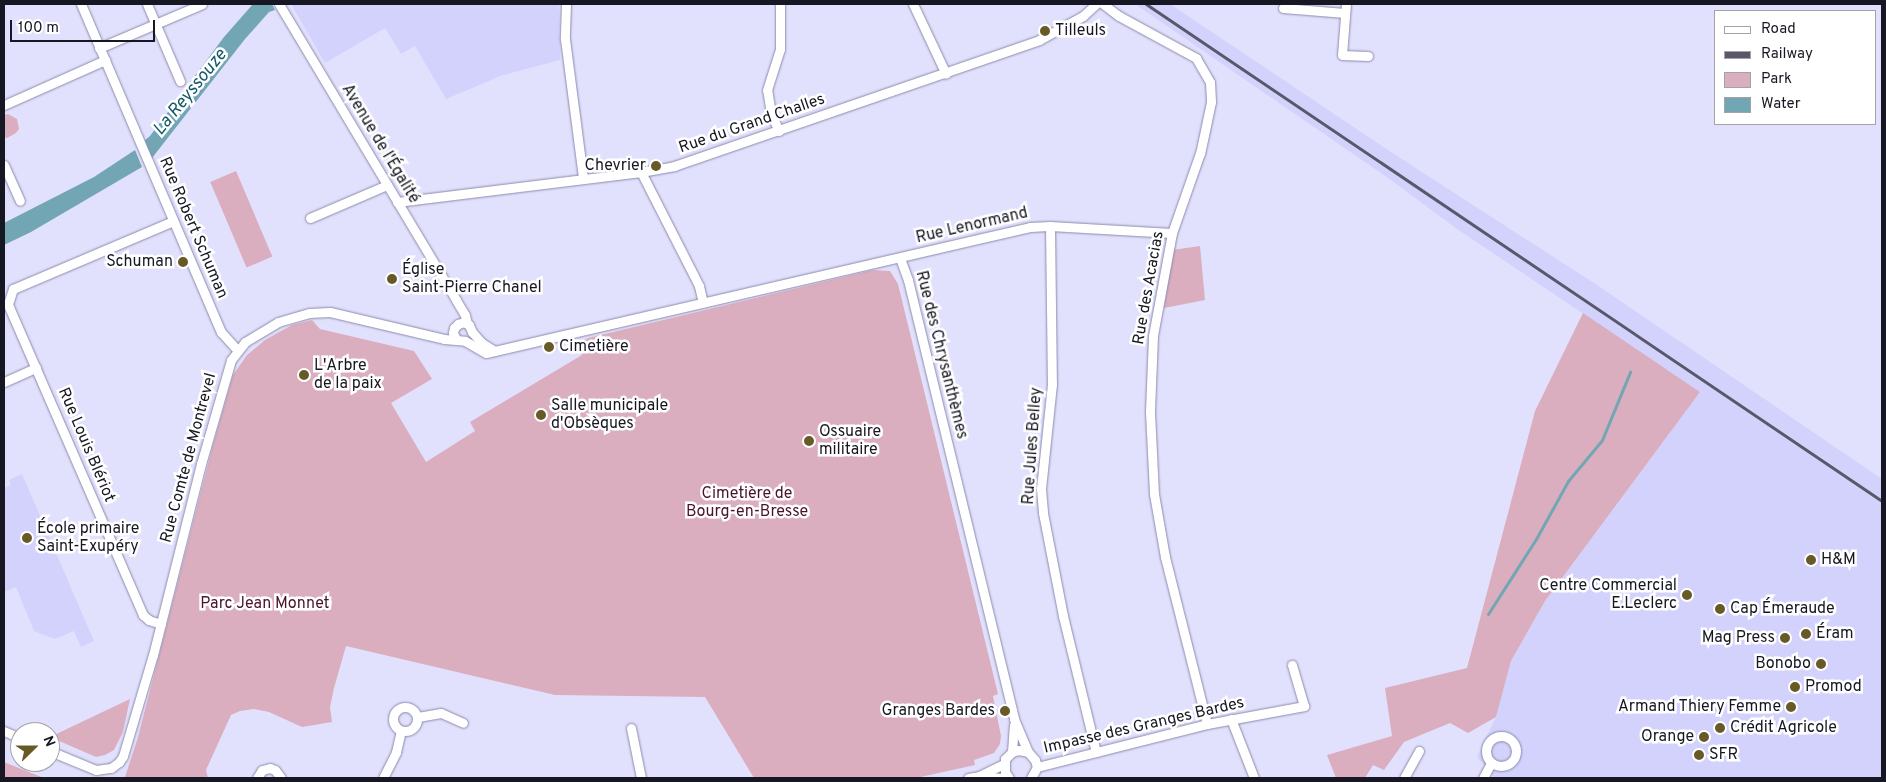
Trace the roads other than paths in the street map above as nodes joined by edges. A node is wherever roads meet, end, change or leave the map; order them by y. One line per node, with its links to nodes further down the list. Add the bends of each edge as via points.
1 (81, 4): 14 (street, Rue Robert Schuman)
2 (147, 4): 13 (street)
3 (202, 4): 13 (street)
4 (566, 4): 23 (street, via 565,39)
5 (780, 4): 20 (street, via 780,49 767,90 771,114)
6 (913, 4): 17 (street)
7 (1096, 4): 17 (street, Rue du Grand Challes, via 1083,16 1038,40)
8 (1103, 4): 30 (street, Rue des Acacias, via 1196,58 1210,82 1211,102 1200,153)
9 (1346, 4): 12 (street)
10 (280, 6): 24 (street, Avenue de l'Égalité)
11 (1283, 8): 12 (street)
12 (1345, 14): 15 (street, via 1342,55)
13 (156, 24): 14 (street); 18 (street)
14 (99, 48): 16 (street, Rue Robert Schuman)
15 (1368, 56)
16 (105, 60): 19 (street); 28 (street, Rue Robert Schuman)
17 (946, 74): 20 (street, Rue du Grand Challes)
18 (180, 81)
19 (4, 104)
20 (779, 131): 22 (street, Rue du Grand Challes, via 674,166)
21 (4, 165): 25 (street)
22 (641, 172): 23 (street, Rue du Grand Challes); 32 (street, via 699,286)
23 (584, 178): 26 (street, Rue du Grand Challes)
24 (387, 185): 26 (street, Avenue de l'Égalité); 27 (street)
25 (20, 202)
26 (398, 202): 33 (street, Avenue de l'Égalité, via 456,300)
27 (310, 218)
28 (173, 220): 34 (street, Rue Robert Schuman, via 221,332); 36 (street, Rue Louis Blériot, via 13,290 8,304)
29 (1050, 226): 30 (street, Rue Lenormand); 31 (street, Rue Lenormand, via 1026,228); 49 (street, Rue Jules Belley, via 1052,384 1041,489 1042,514)
30 (1172, 233): 44 (street, Rue des Acacias, via 1153,336 1150,412 1154,494 1165,557)
31 (900, 258): 32 (street, Rue des Chrysanthèmes); 41 (street, Rue des Chrysanthèmes)
32 (703, 302): 35 (street, Rue des Chrysanthèmes)
33 (460, 331): 34 (street, Rue Comte de Montrevel, via 444,339 352,316 309,313 278,322); 35 (street, via 472,332); 35 (street, Rue des Chrysanthèmes, via 481,352)
34 (237, 350): 38 (street, Rue Comte de Montrevel, via 224,378)
35 (495, 351)
36 (36, 368): 37 (street); 38 (street, Rue Louis Blériot, via 143,615)
37 (4, 382)
38 (160, 624): 51 (street, Rue Comte de Montrevel, via 131,734 119,762 111,768 96,770)
39 (1292, 665): 42 (street, Impasse des Granges Bardes, via 1304,706)
40 (418, 717): 43 (street, via 441,712); 46 (street, via 413,729); 46 (street, via 410,707 398,709 392,720)
41 (1014, 719): 47 (street, Rue des Chrysanthèmes); 48 (street, Rue des Chrysanthèmes)
42 (1231, 720): 44 (street, Impasse des Granges Bardes); 64 (street)
43 (463, 723)
44 (1207, 724): 49 (street, Impasse des Granges Bardes)
45 (631, 728): 59 (street)
46 (401, 731): 58 (street, via 396,752)
47 (1012, 752): 48 (street); 53 (street)
48 (1028, 752): 54 (street, Rue des Chrysanthèmes)
49 (1096, 752): 54 (street, Impasse des Granges Bardes)
50 (1419, 752): 65 (street)
51 (60, 755)
52 (1491, 763): 66 (street)
53 (1004, 764): 55 (street); 62 (street)
54 (1037, 767): 63 (street)
55 (979, 776): 60 (street); 61 (street)
56 (257, 778): 57 (street, via 262,770 270,768)
57 (281, 778)
58 (383, 778)
59 (641, 778)
60 (968, 778)
61 (1004, 778)
62 (1009, 778)
63 (1032, 778)
64 (1254, 778)
65 (1404, 778)
66 (1483, 778)

